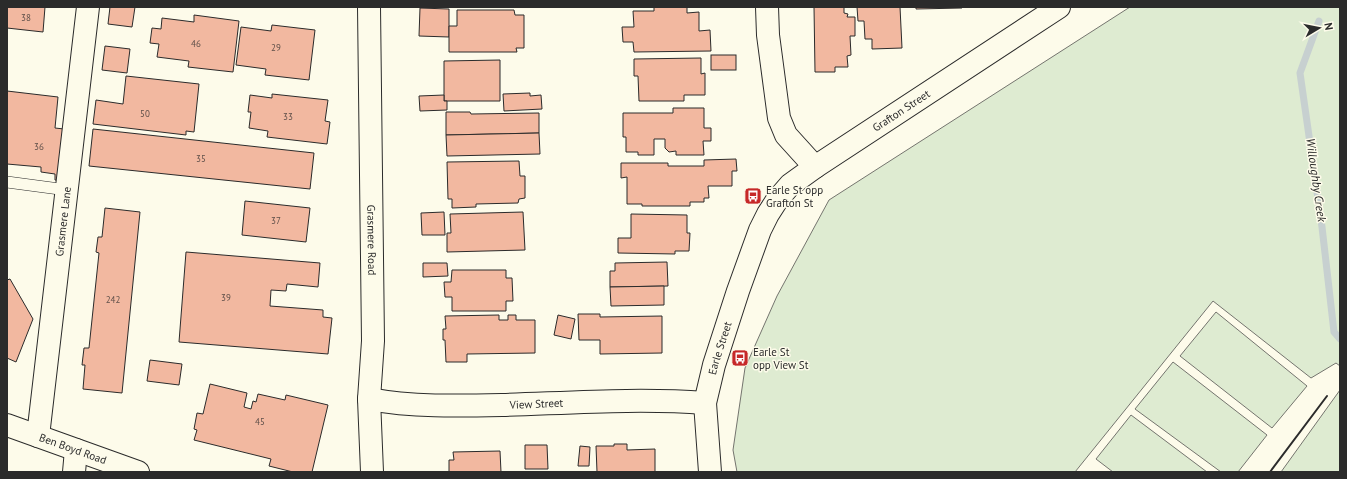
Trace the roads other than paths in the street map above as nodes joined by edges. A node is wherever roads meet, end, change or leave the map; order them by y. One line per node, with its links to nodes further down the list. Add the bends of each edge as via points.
1 (88, 7): 7 (street, Grasmere Lane)
2 (369, 7): 9 (street, Grasmere Road, via 373,341)
3 (768, 7): 5 (street, via 768,35 779,118 786,135)
4 (1059, 7): 5 (street, Grafton Street)
5 (815, 167): 8 (street, Grafton Street, via 790,185 777,200)
6 (7, 182): 7 (lane)
7 (67, 190): 12 (street, Grasmere Lane)
8 (760, 230): 10 (street, Earle Street, via 714,365)
9 (369, 399): 10 (street, View Street, via 425,406 673,401); 16 (street, Grasmere Road)
10 (705, 403): 17 (street, Earle Street)
11 (7, 424): 12 (street, Ben Boyd Road)
12 (38, 436): 13 (street, Ben Boyd Road)
13 (76, 450): 14 (street); 15 (street, Ben Boyd Road)
14 (74, 472)
15 (138, 472)
16 (372, 472)
17 (710, 472)

